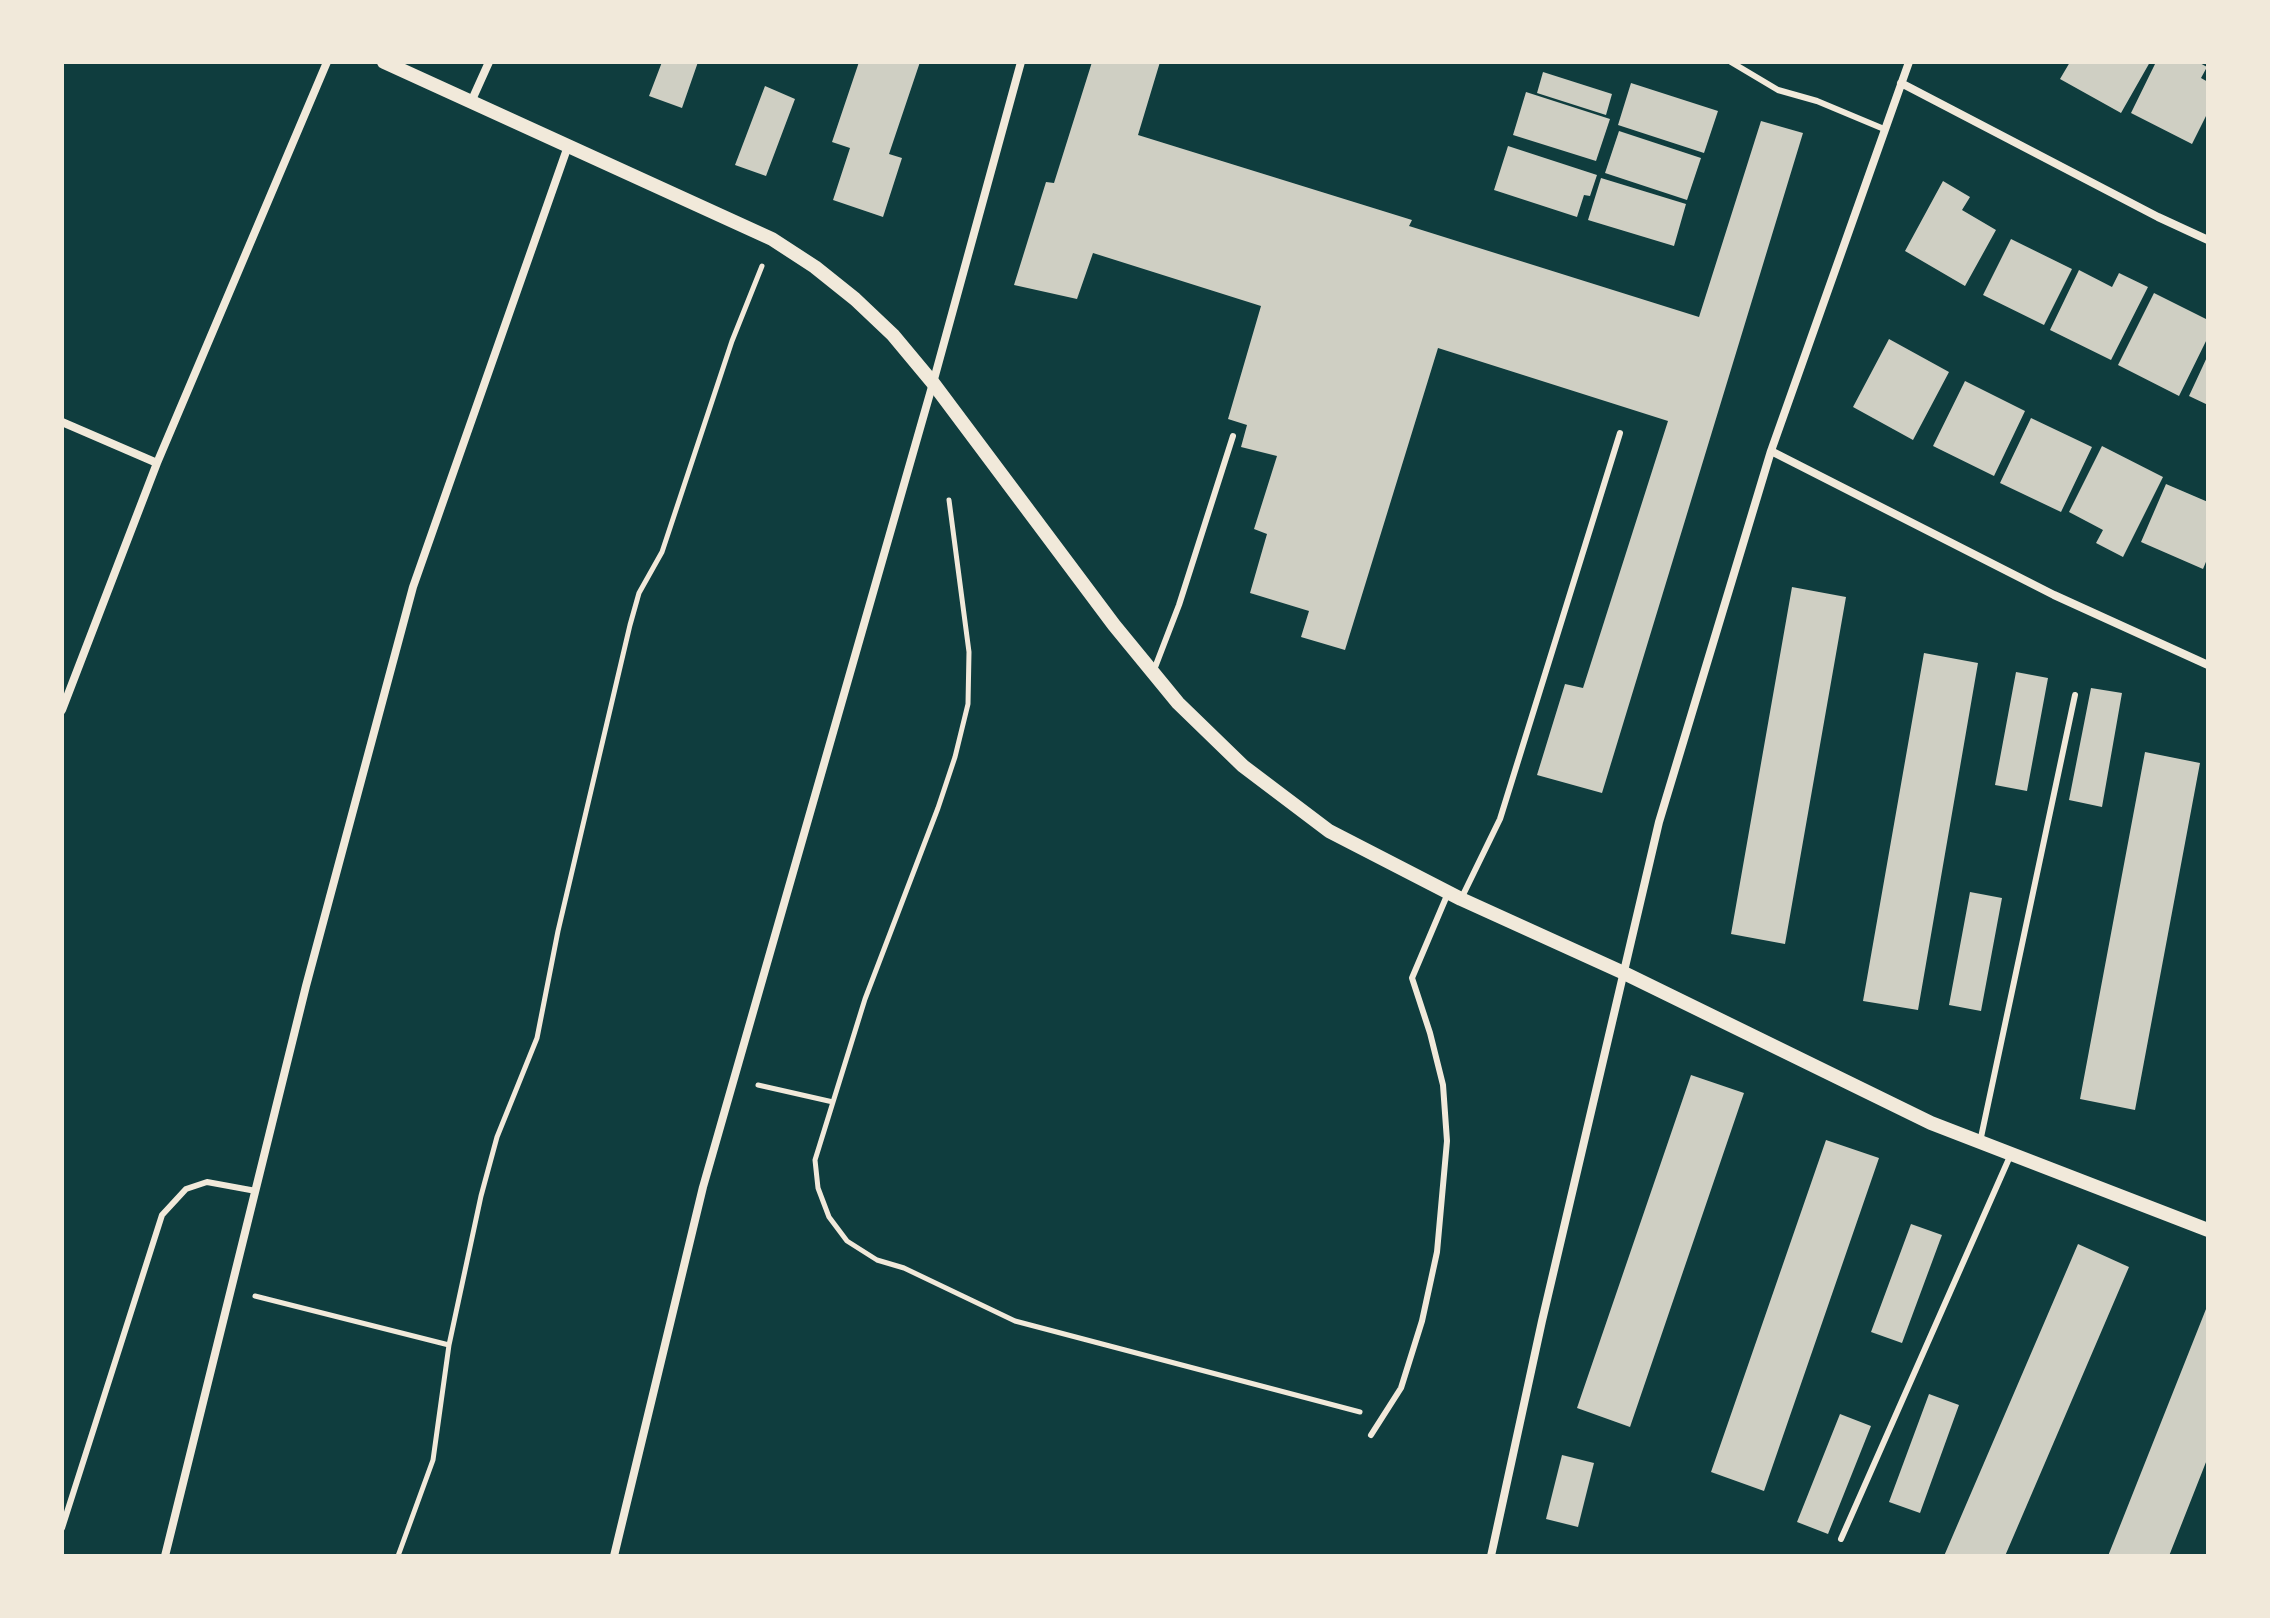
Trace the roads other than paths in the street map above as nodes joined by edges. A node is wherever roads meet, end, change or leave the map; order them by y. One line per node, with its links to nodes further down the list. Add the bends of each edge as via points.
1 (327, 62): 17 (street)
2 (384, 62): 8 (street)
3 (489, 62): 8 (street)
4 (1021, 62): 12 (street)
5 (1731, 62): 9 (lane, via 1778,90)
6 (1909, 62): 7 (street)
7 (1901, 83): 9 (street); 11 (street)
8 (471, 102): 10 (street)
9 (1884, 129): 16 (street)
10 (568, 146): 12 (street, via 772,239 855,299); 26 (street, via 413,587)
11 (2208, 240)
12 (933, 383): 19 (street); 32 (street, via 703,1187)
13 (62, 422): 17 (street)
14 (1620, 433): 22 (lane, via 1500,819)
15 (1233, 436): 19 (lane)
16 (1771, 451): 18 (street, via 2054,595); 23 (street, via 1659,822)
17 (157, 463): 21 (street)
18 (2208, 665)
19 (1153, 673): 22 (street, via 1243,766 1329,831)
20 (2075, 695): 24 (lane)
21 (62, 710)
22 (1455, 896): 23 (street); 28 (lane, via 1412,978 1443,1085 1447,1141 1437,1252 1401,1388)
23 (1624, 973): 24 (street); 33 (street)
24 (1980, 1142): 25 (street)
25 (2011, 1154): 27 (street); 30 (lane)
26 (256, 1191): 29 (lane, via 207,1182 186,1189 162,1215); 31 (street)
27 (2208, 1230)
28 (1371, 1435)
29 (62, 1528)
30 (1841, 1539)
31 (165, 1556)
32 (614, 1556)
33 (1491, 1556)

